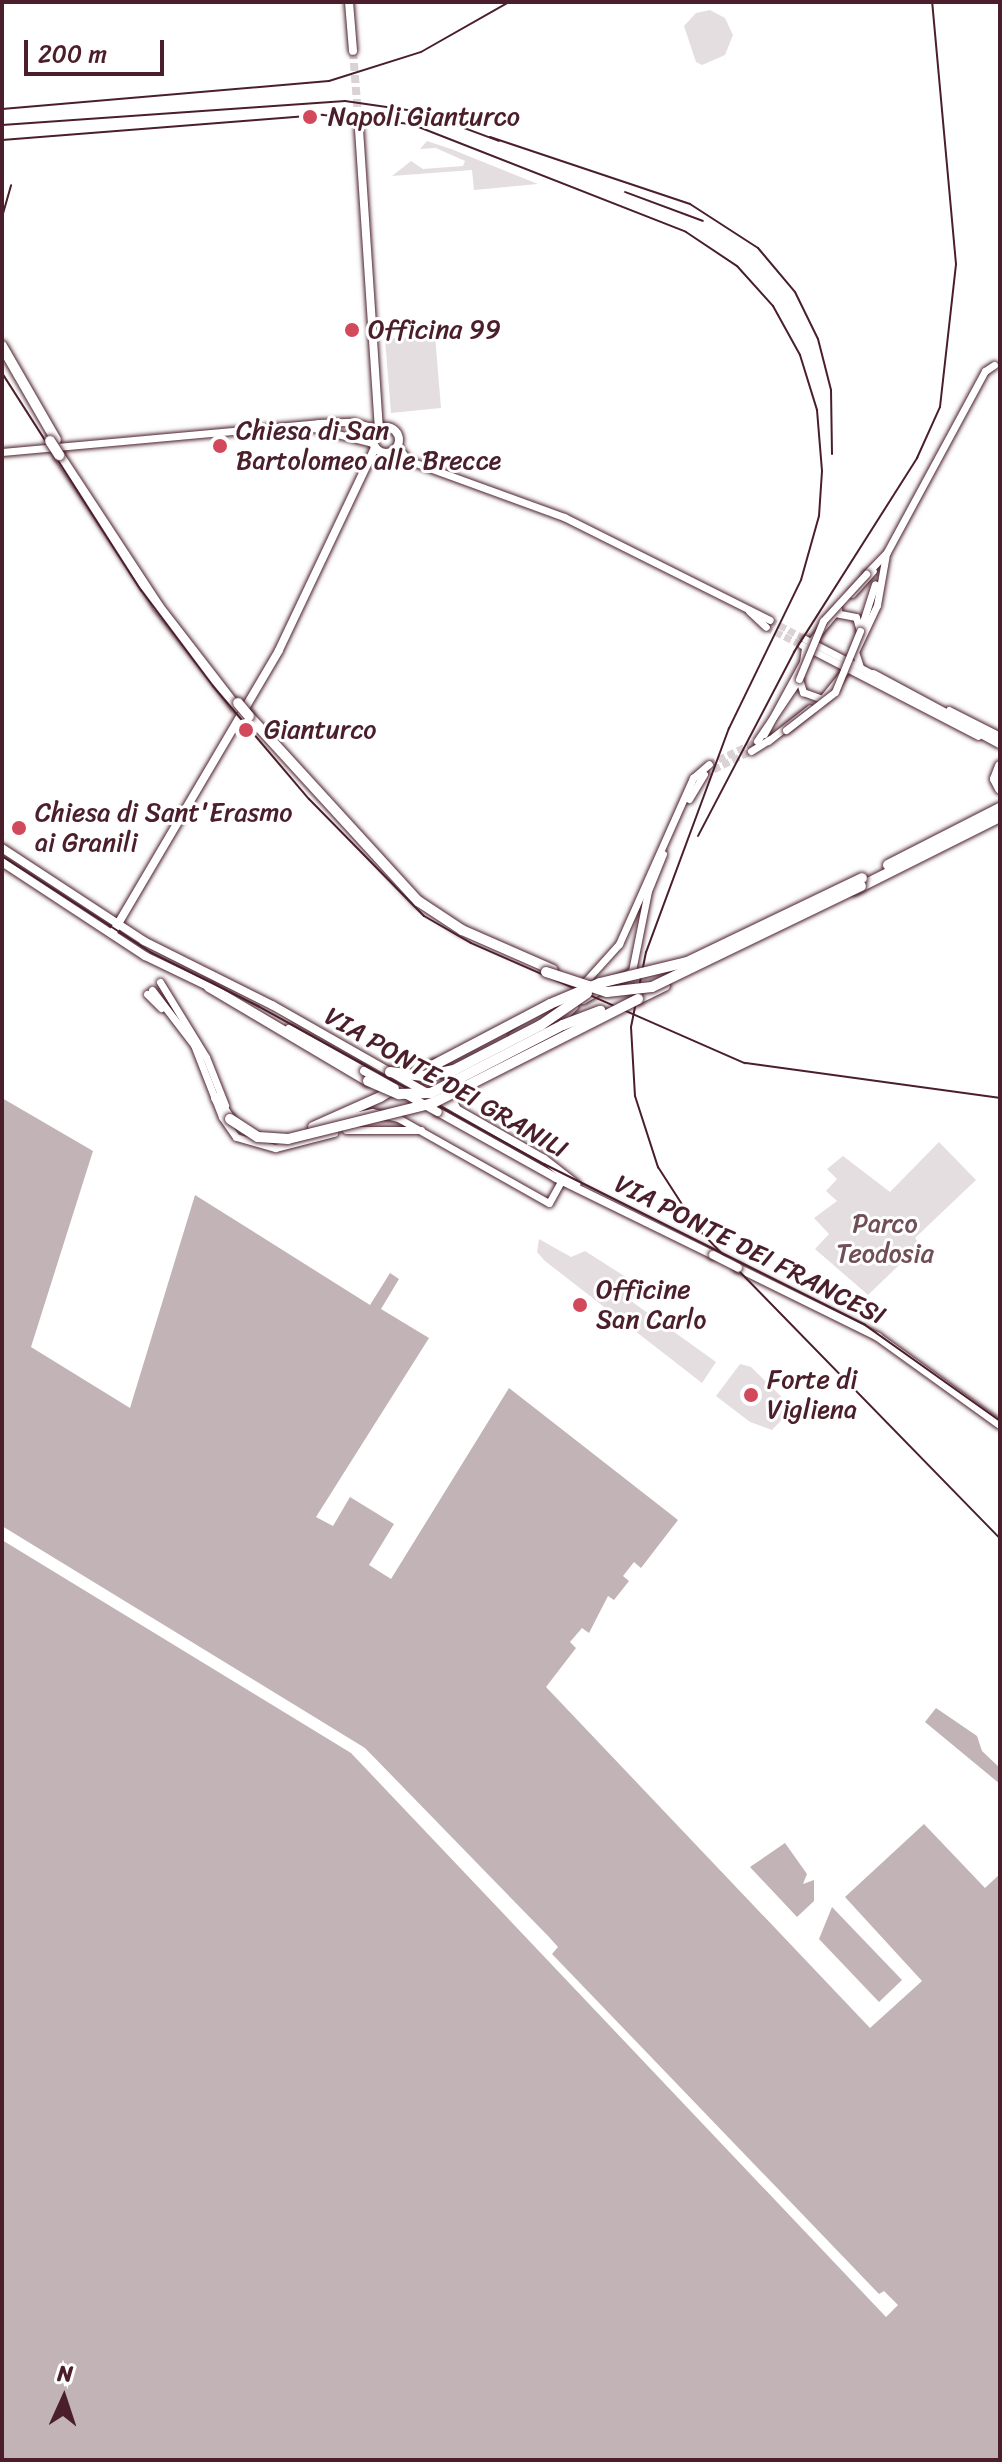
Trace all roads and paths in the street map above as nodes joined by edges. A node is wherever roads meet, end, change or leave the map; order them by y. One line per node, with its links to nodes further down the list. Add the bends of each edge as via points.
1 (349, 2): 2 (main road)
2 (353, 51)
3 (359, 129): 7 (main road)
4 (2, 346): 8 (highway)
5 (2, 358): 8 (highway)
6 (994, 365): 20 (street, via 985,371)
7 (379, 391): 9 (main road); 10 (street, via 375,416)
8 (32, 406): 44 (highway, bridge, via 150,596 316,798 424,912 596,990 639,991)
9 (380, 407): 13 (main road); 14 (main road)
10 (354, 422): 11 (street); 13 (street)
11 (343, 423): 12 (street); 15 (street, via 336,431)
12 (303, 426): 15 (street); 18 (street)
13 (379, 429): 14 (main road); 17 (main road)
14 (391, 429): 16 (main road)
15 (346, 437): 17 (street)
16 (397, 446): 17 (main road); 19 (street)
17 (380, 449): 19 (street); 45 (main road, via 279,650)
18 (2, 452)
19 (413, 462): 23 (street, via 564,517)
20 (884, 556): 21 (street); 24 (street); 26 (street, via 877,605 855,652)
21 (876, 566): 22 (street); 29 (street, bridge, via 823,621)
22 (835, 613): 24 (street, via 856,617); 25 (street, via 821,635)
23 (768, 624)
24 (860, 631): 32 (street, bridge, via 835,692 786,730)
25 (805, 643): 26 (street); 27 (street); 32 (street, via 803,662)
26 (861, 669): 28 (street)
27 (850, 670): 30 (street, via 840,673); 34 (street)
28 (873, 675): 31 (street); 34 (highway)
29 (799, 679): 30 (street, via 809,697); 32 (street)
30 (822, 699): 32 (street)
31 (1000, 736)
32 (766, 737): 33 (street); 35 (street)
33 (757, 741)
34 (1000, 745)
35 (751, 751)
36 (709, 764): 51 (street, via 693,778 619,944 601,968)
37 (1000, 766): 39 (highway, via 995,779)
38 (704, 774): 50 (street, via 651,881 632,971)
39 (1000, 789)
40 (1000, 808): 44 (highway)
41 (1000, 817): 44 (highway)
42 (2, 848): 45 (main road, VIA PONTE DEI GRANILI)
43 (2, 862): 46 (main road, VIA PONTE DEI GRANILI)
44 (863, 882): 49 (highway, bridge); 53 (highway, bridge, via 687,962 614,980 459,1068)
45 (118, 924): 46 (main road); 54 (main road, VIA PONTE DEI GRANILI)
46 (112, 934): 47 (main road, VIA PONTE DEI GRANILI)
47 (209, 987): 55 (main road, VIA PONTE DEI GRANILI); 55 (highway)
48 (154, 988): 52 (street); 52 (street); 52 (street)
49 (638, 999): 55 (highway, bridge, via 563,1025 431,1093 399,1094); 58 (highway, bridge)
50 (582, 1000): 58 (street, via 536,1027); 58 (street, bridge, via 523,1051)
51 (560, 1003): 53 (street); 53 (street, bridge, via 510,1036)
52 (186, 1027): 57 (street); 60 (street, bridge, via 233,1116 255,1130 280,1135)
53 (427, 1071): 54 (highway, bridge); 56 (highway)
54 (390, 1072): 58 (main road, VIA PONTE DEI GRANILI, bridge)
55 (366, 1076): 58 (main road, VIA PONTE DEI GRANILI, bridge); 58 (street, bridge, via 402,1098)
56 (407, 1080): 58 (main road, via 437,1081); 59 (highway)
57 (216, 1098): 58 (highway, bridge, via 241,1129 278,1140); 59 (street, via 236,1137 275,1148)
58 (442, 1101): 62 (main road, VIA PONTE DEI GRANILI); 63 (main road, VIA PONTE DEI GRANILI)
59 (339, 1121): 60 (highway); 61 (street); 61 (street, via 382,1113)
60 (313, 1127)
61 (423, 1131): 63 (street, via 549,1203)
62 (555, 1166): 63 (street); 64 (main road, VIA PONTE DEI GRANILI)
63 (561, 1181): 64 (main road, VIA PONTE DEI GRANILI)
64 (579, 1186): 65 (main road, VIA PONTE DEI FRANCESI, bridge, via 900,1351)
65 (1000, 1425)

